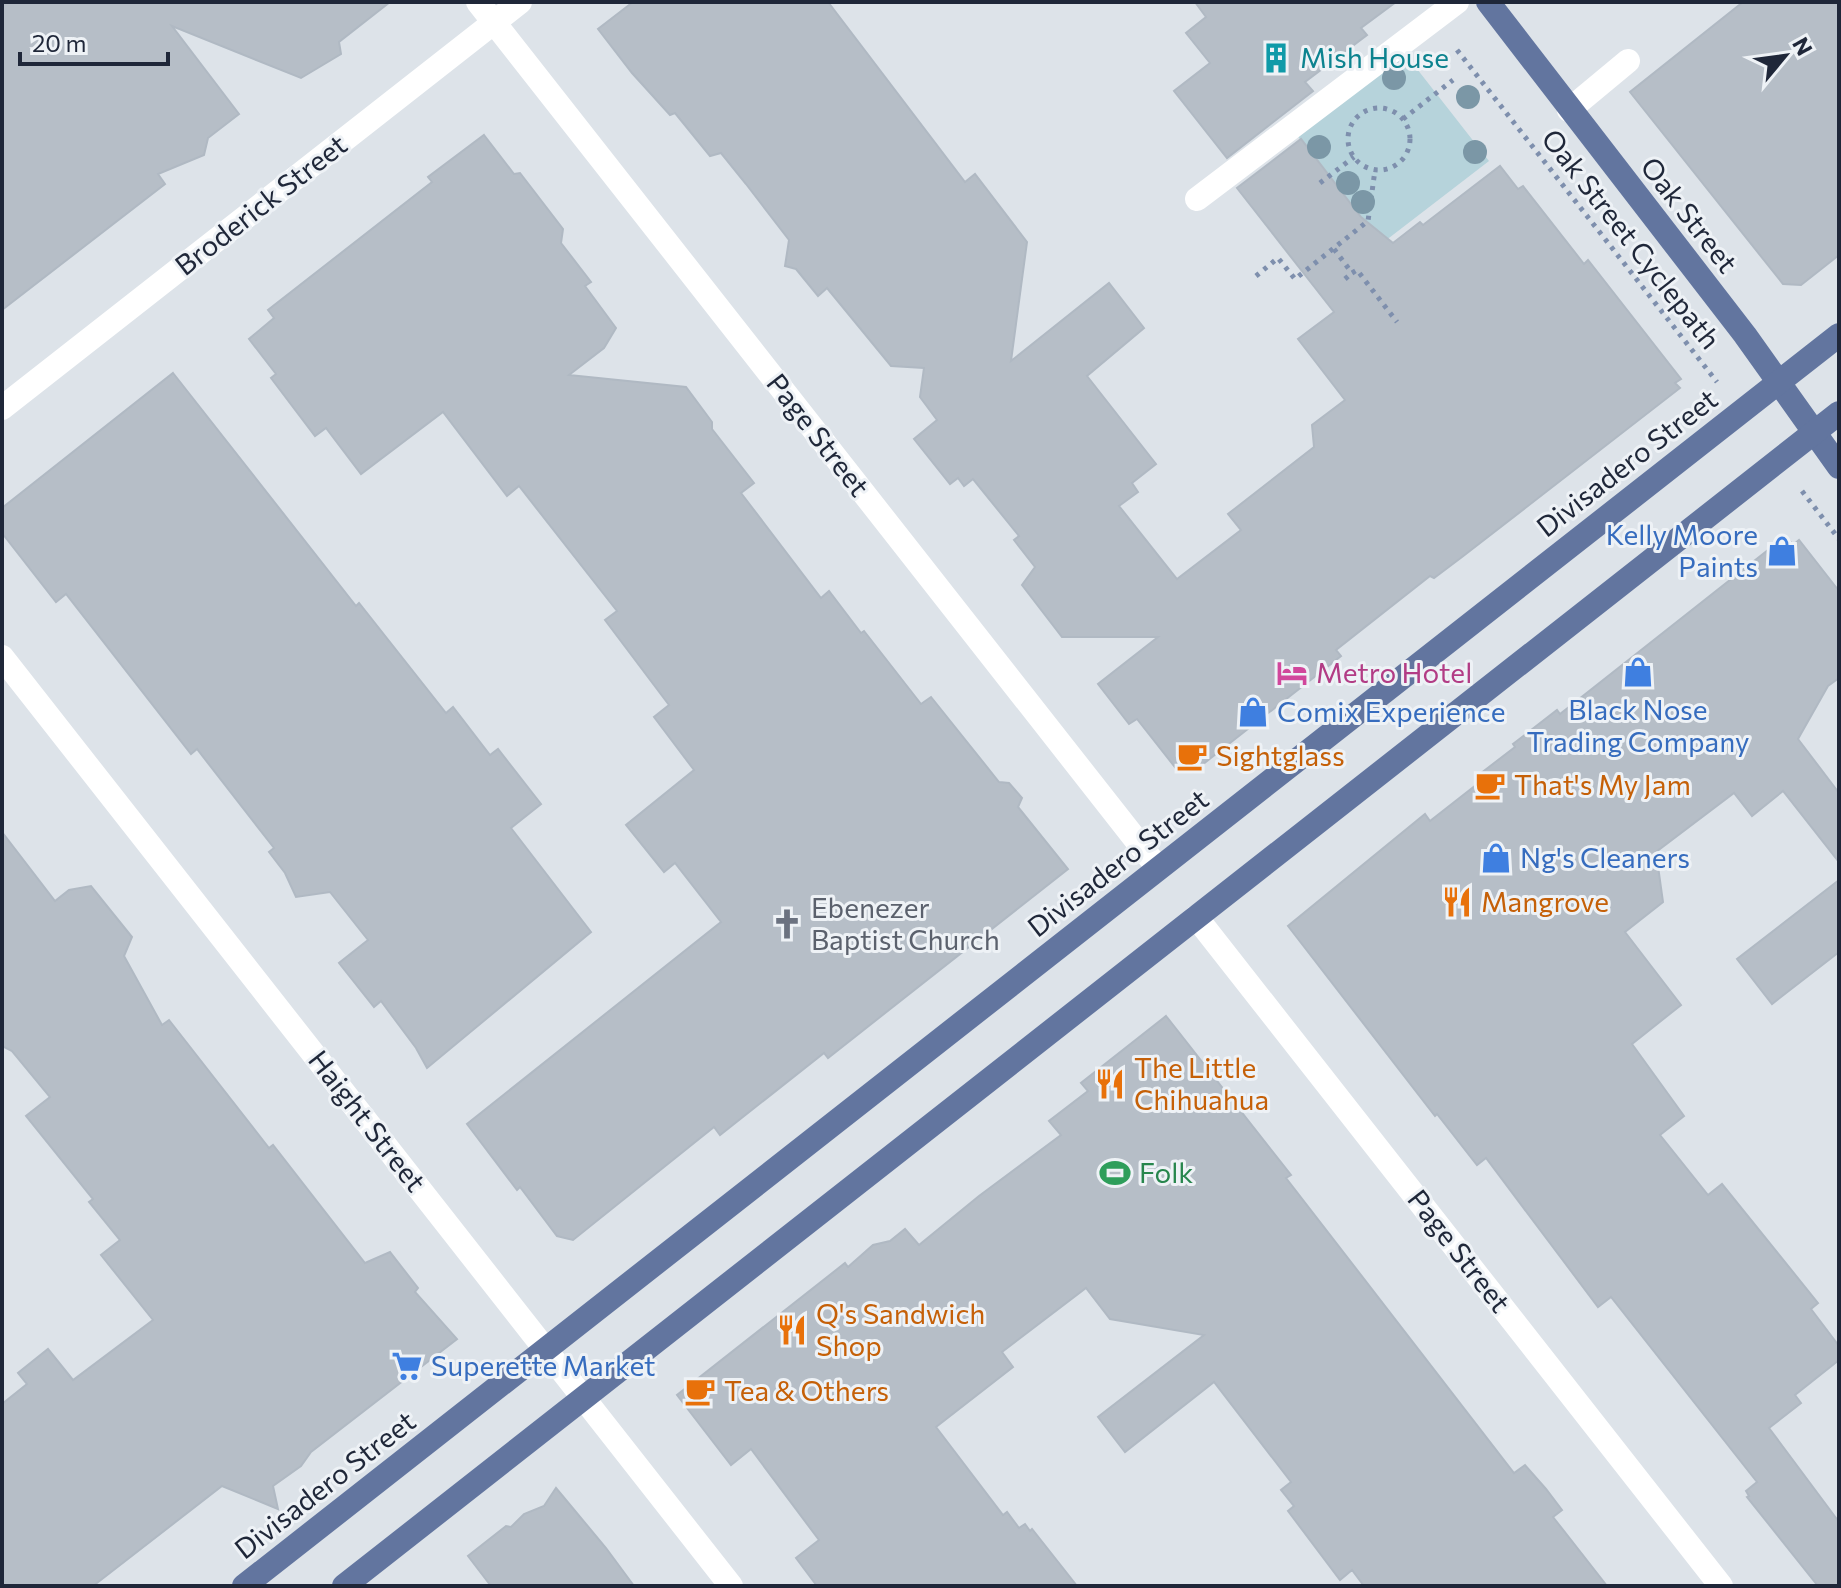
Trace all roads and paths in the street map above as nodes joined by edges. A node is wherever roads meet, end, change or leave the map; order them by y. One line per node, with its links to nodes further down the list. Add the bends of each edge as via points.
1 (478, 2): 6 (street, Page Street)
2 (520, 2): 6 (street, Broderick Street)
3 (1457, 2): 5 (street)
4 (1488, 2): 9 (main road, Oak Street)
5 (1433, 19): 14 (street); 23 (path, Oak Street Cyclepath)
6 (494, 22): 22 (street, Broderick Street); 30 (street, Page Street)
7 (1628, 61): 9 (street)
8 (1453, 80): 10 (path)
9 (1569, 110): 21 (main road, Oak Street)
10 (1403, 119): 11 (path, via 1387,108 1359,114 1348,129); 12 (path, via 1411,137 1405,157 1388,169)
11 (1354, 157): 12 (path); 13 (path)
12 (1375, 170): 15 (path, via 1368,221)
13 (1320, 183)
14 (1197, 199)
15 (1334, 249): 16 (path); 17 (path, via 1295,279 1278,258)
16 (1352, 273): 18 (path); 19 (path, via 1357,270)
17 (1256, 276)
18 (1345, 279)
19 (1397, 322)
20 (1839, 335): 21 (main road, Divisadero Street)
21 (1779, 382): 23 (main road, Divisadero Street); 25 (main road, Oak Street)
22 (2, 408)
23 (1741, 412): 30 (main road, Divisadero Street)
24 (1839, 413): 25 (main road)
25 (1814, 433): 26 (main road); 27 (main road, Oak Street)
26 (1777, 460): 28 (path); 31 (main road)
27 (1839, 467)
28 (1839, 539)
29 (2, 657): 32 (street, Haight Street)
30 (1158, 868): 32 (main road, Divisadero Street)
31 (1196, 917): 33 (main road); 37 (street, Page Street)
32 (545, 1350): 33 (street, Haight Street); 34 (main road, Divisadero Street)
33 (583, 1398): 35 (main road); 36 (street, Haight Street)
34 (244, 1586)
35 (344, 1586)
36 (731, 1586)
37 (1721, 1586)

